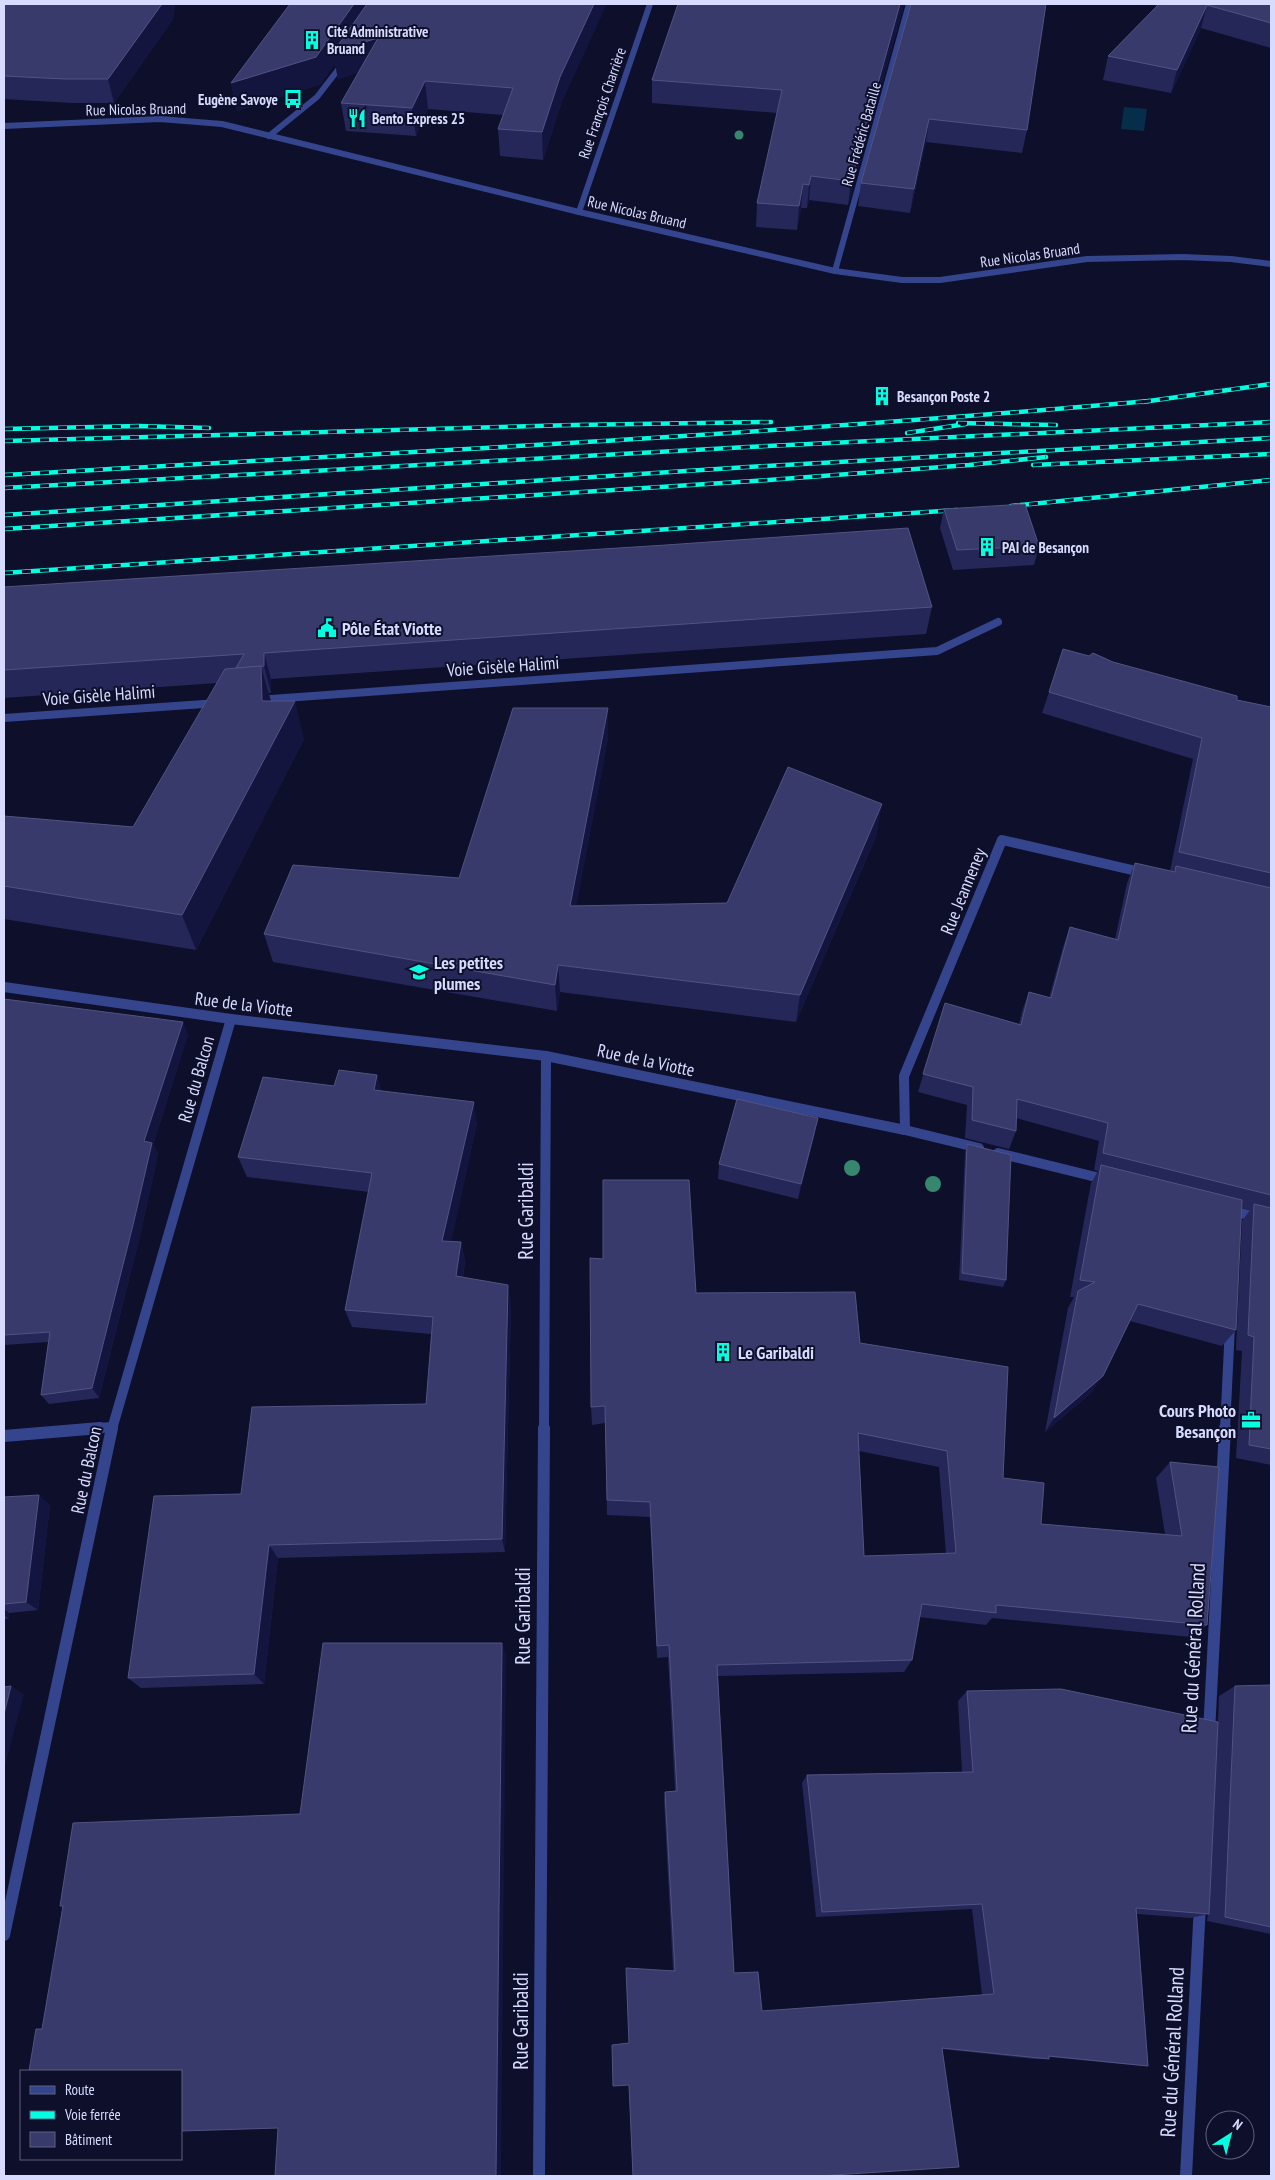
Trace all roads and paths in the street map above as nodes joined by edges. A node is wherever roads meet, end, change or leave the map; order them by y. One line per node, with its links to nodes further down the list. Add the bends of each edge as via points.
1 (650, 4): 6 (street, Rue François Charrière)
2 (909, 4): 8 (street, Rue Frédéric Bataille)
3 (350, 53): 5 (street, via 317,96)
4 (4, 126): 5 (street, Rue Nicolas Bruand, via 190,120 222,124)
5 (268, 136): 6 (street, Rue Nicolas Bruand)
6 (579, 212): 8 (street, Rue Nicolas Bruand)
7 (1271, 263): 8 (street, Rue Nicolas Bruand, via 1182,257 1087,259 940,280 902,280)
8 (835, 271)
9 (998, 622): 10 (street, Voie Gisèle Halimi, via 937,652)
10 (252, 700)
11 (232, 702): 12 (street, Voie Gisèle Halimi)
12 (4, 718)
13 (1156, 876): 17 (street, Rue Jeanneney, via 1002,840 904,1076)
14 (4, 987): 15 (street, Rue de la Viotte)
15 (231, 1020): 16 (street, Rue de la Viotte); 24 (street, Rue du Balcon)
16 (546, 1056): 17 (street, Rue de la Viotte); 29 (street, Rue Garibaldi)
17 (905, 1130): 18 (street, Rue de la Viotte)
18 (1122, 1183)
19 (1217, 1207): 20 (street)
20 (1236, 1212): 21 (street); 22 (street)
21 (1271, 1221)
22 (1235, 1225)
23 (1231, 1311): 26 (street, Rue du Général Rolland)
24 (112, 1427): 25 (street); 28 (street, Rue du Balcon)
25 (4, 1436)
26 (1208, 1749)
27 (1201, 1888): 30 (street, Rue du Général Rolland)
28 (4, 1935)
29 (539, 2176)
30 (1186, 2176)

